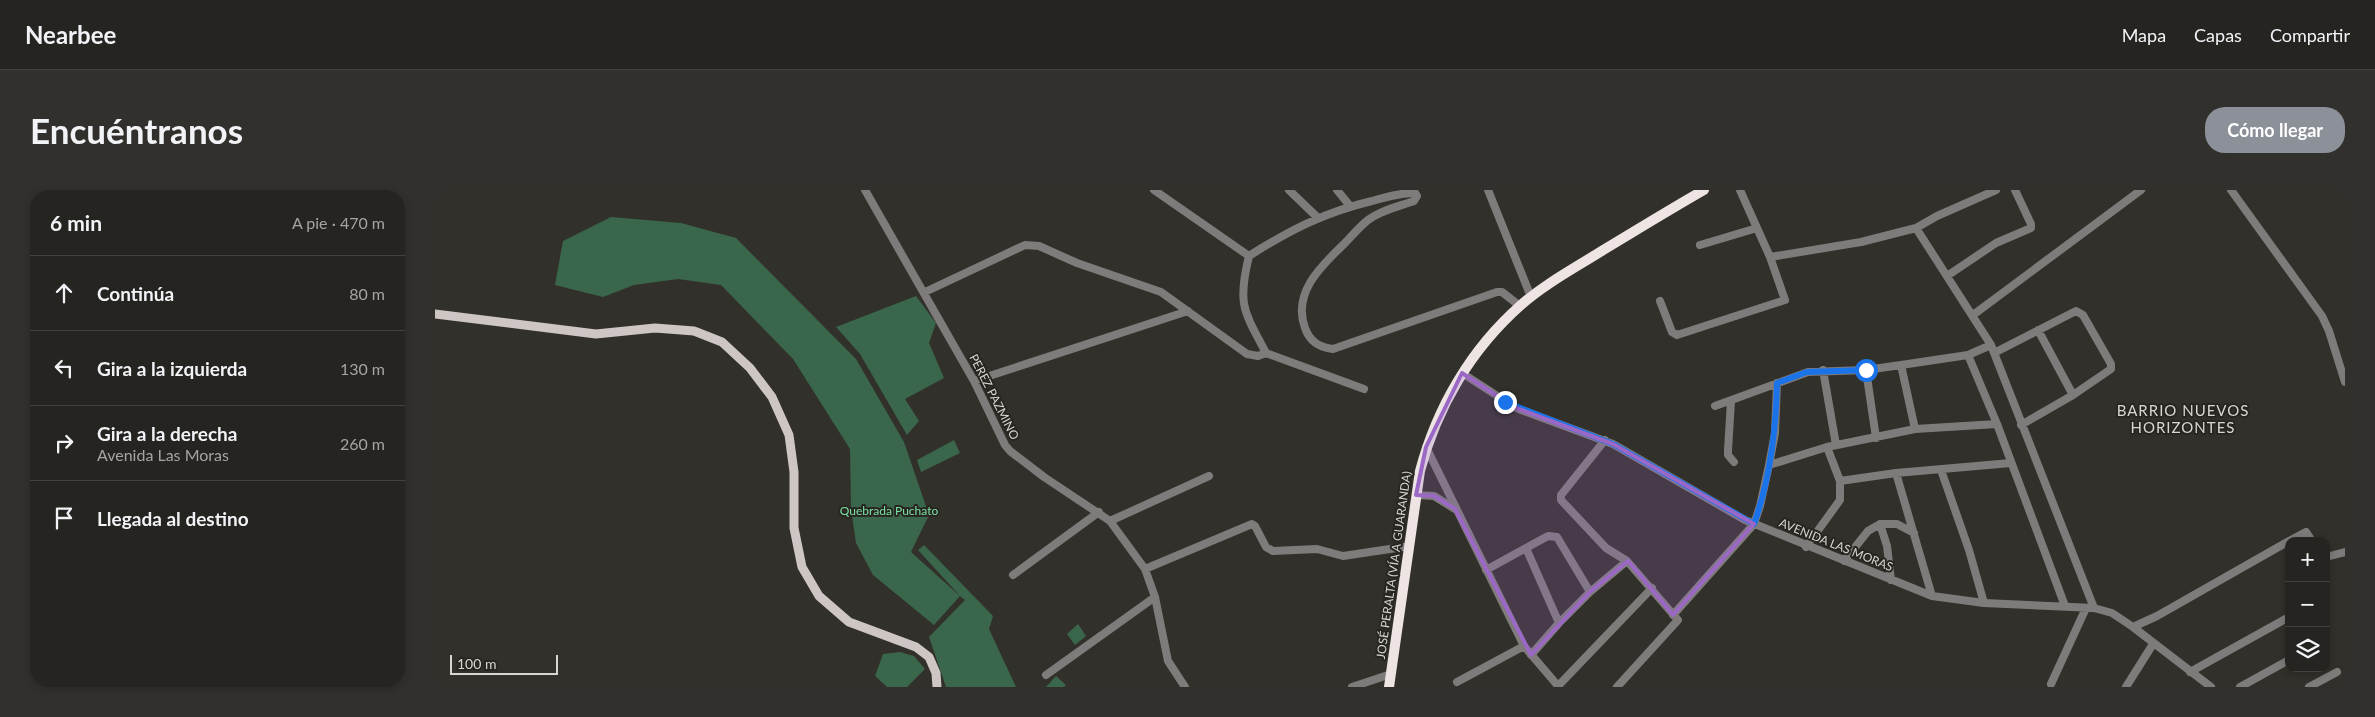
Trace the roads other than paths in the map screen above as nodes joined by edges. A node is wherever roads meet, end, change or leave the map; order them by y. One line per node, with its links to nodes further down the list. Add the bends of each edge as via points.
1 (865, 190): 21 (street, PEREZ PAZMINO)
2 (1154, 190): 18 (street)
3 (1289, 190): 14 (street)
4 (1337, 190): 13 (street)
5 (1489, 190): 22 (street)
6 (1705, 190): 22 (highway, JOSÉ PERALTA (VÍA A GUARANDA))
7 (1740, 190): 15 (street)
8 (1996, 190): 16 (street)
9 (2015, 190): 20 (street, via 2031,228 1996,243)
10 (2141, 190): 27 (street)
11 (2231, 190): 37 (street, via 2322,316)
12 (1388, 193): 13 (street); 24 (street, via 1417,196 1414,201 1370,218 1320,267 1311,281 1302,314 1307,335 1314,343 1322,347 1339,347 1497,292 1502,292)
13 (1350, 206): 14 (street)
14 (1317, 217): 18 (street)
15 (1757, 228): 17 (street); 19 (street)
16 (1916, 228): 19 (street, via 1877,239); 20 (street)
17 (1700, 245)
18 (1249, 256): 30 (street, via 1243,280 1243,307)
19 (1770, 257): 23 (street, via 1785,300 1677,335 1672,332)
20 (1947, 276): 27 (street)
21 (925, 292): 25 (street, via 1032,244 1161,292); 36 (street, PEREZ PAZMINO)
22 (1531, 297): 24 (highway, JOSÉ PERALTA (VÍA A GUARANDA))
23 (1659, 301)
24 (1520, 306): 35 (highway, JOSÉ PERALTA (VÍA A GUARANDA), via 1484,343)
25 (1189, 311): 30 (street, via 1247,354 1258,356); 36 (street)
26 (436, 315): 100 (main road, via 596,334 655,328 694,331 722,342 750,368 772,397 789,435 794,472 794,528 802,567 819,596 849,622 916,647 929,657 936,673)
27 (1973, 315): 29 (street)
28 (2038, 330): 29 (street); 40 (street); 40 (street, via 2080,312 2111,364 2111,369)
29 (1993, 349): 31 (street); 44 (street)
30 (1266, 353): 39 (street)
31 (1968, 355): 32 (street); 43 (street)
32 (1901, 365): 34 (street); 45 (street)
33 (1823, 370): 34 (street); 38 (street); 48 (street)
34 (1866, 370): 46 (street)
35 (1462, 373): 47 (street, AVENIDA LAS MORAS, via 1516,408); 49 (highway, JOSÉ PERALTA (VÍA A GUARANDA))
36 (974, 381): 60 (street, PEREZ PAZMINO, via 1010,451)
37 (2345, 382)
38 (1777, 383): 41 (street); 53 (street, via 1775,433)
39 (1364, 389)
40 (2073, 396): 44 (street)
41 (1731, 401): 42 (street); 51 (street, via 1727,450)
42 (1715, 406)
43 (1997, 424): 45 (street); 52 (street)
44 (2021, 425): 85 (street)
45 (1915, 429): 46 (street)
46 (1876, 438): 48 (street)
47 (1605, 440): 62 (street, AVENIDA LAS MORAS); 73 (street, via 1561,500 1606,548)
48 (1835, 445): 50 (street)
49 (1427, 447): 58 (highway, JOSÉ PERALTA (VÍA A GUARANDA)); 59 (street)
50 (1827, 447): 53 (street); 57 (street)
51 (1734, 462)
52 (2011, 463): 54 (street); 84 (street)
53 (1769, 465): 62 (street)
54 (1941, 470): 55 (street); 83 (street, via 1969,550)
55 (1896, 473): 57 (street); 64 (street)
56 (1209, 476): 61 (street)
57 (1840, 481): 69 (street, via 1840,500)
58 (1416, 495): 59 (street, via 1434,496); 68 (highway, JOSÉ PERALTA (VÍA A GUARANDA))
59 (1455, 509): 76 (street)
60 (1099, 512): 61 (street, PEREZ PAZMINO); 77 (street)
61 (1110, 521): 75 (street, PEREZ PAZMINO)
62 (1754, 524): 69 (street, AVENIDA LAS MORAS); 86 (street)
63 (1880, 524): 64 (street, via 1897,524); 74 (street, via 1868,532); 78 (street, via 1887,546)
64 (1913, 533): 81 (street)
65 (2296, 537): 66 (street, via 2305,532)
66 (2309, 537)
67 (2285, 543): 89 (street)
68 (1410, 546): 75 (street, via 1343,556 1317,549 1273,551 1266,548 1252,524); 96 (highway, JOSÉ PERALTA (VÍA A GUARANDA))
69 (1806, 546): 74 (street, AVENIDA LAS MORAS)
70 (1526, 548): 76 (street); 80 (street, via 1548,536 1557,537); 88 (street)
71 (2345, 552): 72 (street)
72 (2330, 556)
73 (1627, 561): 79 (street); 80 (street)
74 (1844, 561): 78 (street, AVENIDA LAS MORAS)
75 (1145, 569): 82 (street, PEREZ PAZMINO)
76 (1486, 570): 91 (street)
77 (1013, 575)
78 (1891, 580): 81 (street, AVENIDA LAS MORAS)
79 (1652, 588): 86 (street); 104 (street)
80 (1590, 592): 88 (street)
81 (1932, 596): 83 (street, AVENIDA LAS MORAS)
82 (1155, 597): 97 (street); 101 (street, PEREZ PAZMINO, via 1168,661)
83 (1983, 603): 84 (street, AVENIDA LAS MORAS)
84 (2065, 606): 85 (street, AVENIDA LAS MORAS)
85 (2090, 608): 89 (street, AVENIDA LAS MORAS, via 2112,613); 99 (street)
86 (1673, 615): 105 (street, via 1678,620)
87 (2285, 619): 94 (street)
88 (1559, 623): 92 (street)
89 (2133, 627): 90 (street, AVENIDA LAS MORAS)
90 (2153, 644): 94 (street, AVENIDA LAS MORAS); 106 (street)
91 (1524, 646): 92 (street); 98 (street)
92 (1531, 655): 104 (street)
93 (2285, 662): 108 (street)
94 (2191, 672): 107 (street, AVENIDA LAS MORAS)
95 (2337, 672): 109 (street)
96 (1391, 674): 102 (street); 103 (highway, JOSÉ PERALTA (VÍA A GUARANDA))
97 (1046, 675)
98 (1457, 682)
99 (2051, 684)
100 (937, 687)
101 (1185, 687)
102 (1352, 687)
103 (1389, 687)
104 (1558, 687)
105 (1617, 687)
106 (2126, 687)
107 (2211, 687)
108 (2240, 687)
109 (2309, 687)

